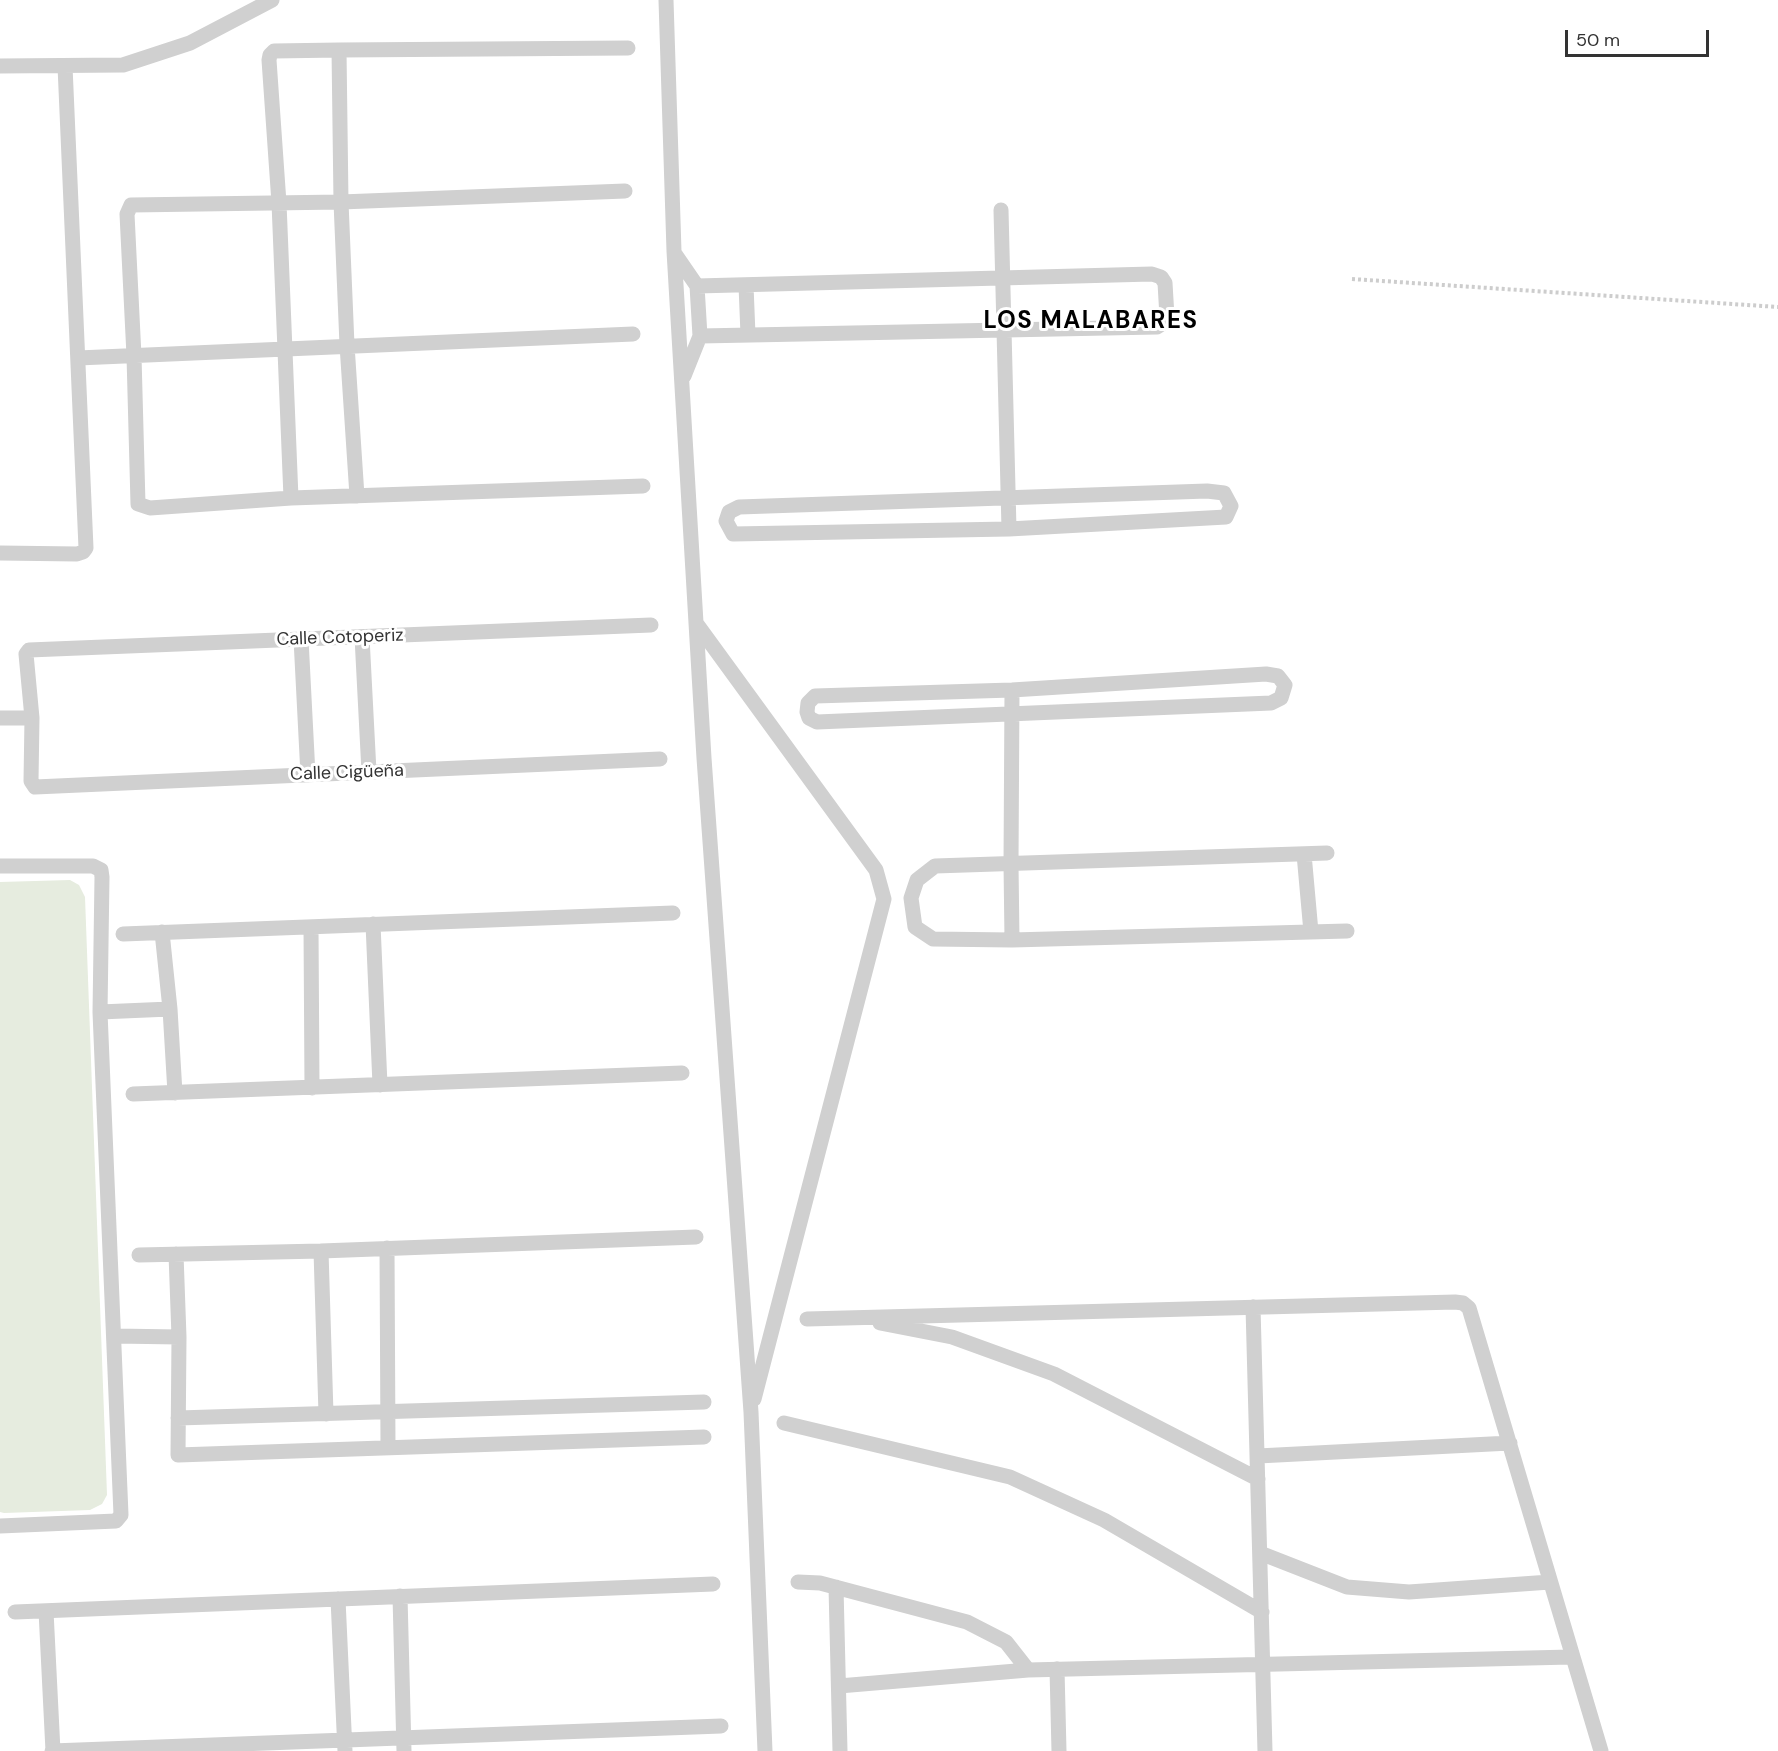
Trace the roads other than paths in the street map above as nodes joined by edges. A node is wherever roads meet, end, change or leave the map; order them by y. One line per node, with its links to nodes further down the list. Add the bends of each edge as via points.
1 (272, 0): 5 (street, via 190,43 123,65)
2 (666, 0): 11 (street)
3 (628, 48): 4 (street)
4 (339, 50): 8 (street); 9 (street, via 274,51 270,55)
5 (65, 66): 6 (street); 22 (street)
6 (1, 67)
7 (625, 191): 8 (street)
8 (341, 202): 9 (street); 19 (street)
9 (279, 203): 20 (street); 21 (street, via 131,205 128,209)
10 (1001, 210): 12 (street)
11 (674, 251): 14 (street); 23 (street)
12 (1002, 278): 13 (street); 15 (street); 15 (street, via 1152,274 1165,283 1167,317 1156,327)
13 (746, 285): 14 (street); 17 (street)
14 (697, 286): 18 (street)
15 (1004, 330): 17 (street); 26 (street)
16 (633, 334): 19 (street)
17 (748, 335): 18 (street)
18 (700, 336): 23 (street)
19 (347, 345): 20 (street); 25 (street)
20 (286, 349): 21 (street); 27 (street)
21 (134, 356): 22 (street); 27 (street, via 138,504 150,508)
22 (78, 358): 29 (street, via 86,548 77,554)
23 (681, 382): 30 (street)
24 (643, 486): 25 (street)
25 (357, 496): 27 (street)
26 (1008, 497): 28 (street); 28 (street, via 1207,491 1224,493 1231,506 1226,517); 28 (street, via 739,507 729,512 726,521 733,534)
27 (291, 498)
28 (1009, 529)
29 (0, 553)
30 (696, 623): 45 (street, via 876,870); 74 (street)
31 (651, 625): 32 (street, Calle Cotoperiz)
32 (362, 637): 33 (street, Calle Cotoperiz); 39 (street)
33 (301, 639): 37 (street, Calle Cotoperiz, via 29,650 26,654); 40 (street)
34 (1012, 690): 35 (street); 35 (street, via 815,696 808,703 807,712 817,722); 35 (street, via 1266,674 1278,676 1285,685 1281,698 1271,703)
35 (1014, 715): 43 (street)
36 (0, 717): 37 (street)
37 (32, 718): 40 (street, Calle Cigüeña, via 31,781 35,787)
38 (660, 759): 39 (street, Calle Cigüeña)
39 (369, 772): 40 (street, Calle Cigüeña)
40 (308, 775)
41 (1327, 853): 42 (street)
42 (1304, 854): 43 (street); 52 (street)
43 (1011, 864): 46 (street, via 935,866 918,880); 54 (street)
44 (0, 866): 56 (street, via 93,866 101,870)
45 (884, 899): 46 (street); 74 (street)
46 (912, 901): 54 (street, via 915,927 933,939)
47 (673, 913): 48 (street)
48 (373, 924): 49 (street); 58 (street)
49 (310, 927): 51 (street); 59 (street)
50 (1347, 931): 52 (street)
51 (162, 932): 53 (street); 55 (street)
52 (1311, 932): 54 (street)
53 (123, 934)
54 (1012, 940)
55 (170, 1009): 56 (street); 60 (street)
56 (100, 1012): 70 (street)
57 (682, 1074): 58 (street)
58 (380, 1085): 59 (street)
59 (312, 1088): 60 (street)
60 (175, 1092): 61 (street)
61 (133, 1094)
62 (696, 1237): 63 (street)
63 (387, 1248): 64 (street); 73 (street)
64 (321, 1251): 65 (street); 75 (street)
65 (176, 1254): 66 (street); 71 (street)
66 (139, 1255)
67 (1253, 1307): 68 (street); 79 (street, via 1462,1303 1469,1308); 81 (street)
68 (853, 1318): 69 (street); 82 (street, via 952,1337 1054,1374)
69 (807, 1319)
70 (115, 1336): 71 (street); 83 (street, via 120,1519)
71 (179, 1337): 76 (street)
72 (704, 1402): 73 (street)
73 (388, 1412): 75 (street); 80 (street)
74 (751, 1412): 103 (street)
75 (326, 1414): 76 (street)
76 (178, 1418): 80 (street, via 178,1455)
77 (784, 1423): 93 (street, via 1010,1477 1104,1520)
78 (704, 1437): 80 (street)
79 (1510, 1443): 81 (street); 86 (street)
80 (388, 1447)
81 (1258, 1456): 82 (street)
82 (1258, 1479): 84 (street)
83 (0, 1526)
84 (1260, 1553): 86 (street, via 1347,1587 1409,1592); 93 (street)
85 (798, 1582): 88 (street)
86 (1550, 1582): 94 (street)
87 (713, 1584): 89 (street)
88 (836, 1587): 97 (street, via 967,1622 1006,1642); 98 (street)
89 (400, 1596): 90 (street); 100 (street)
90 (338, 1599): 91 (street); 101 (street)
91 (46, 1611): 92 (street); 102 (street)
92 (15, 1612)
93 (1262, 1612): 95 (street)
94 (1571, 1657): 95 (street); 107 (street)
95 (1263, 1664): 96 (street); 106 (street)
96 (1057, 1669): 97 (street); 105 (street)
97 (1028, 1670): 98 (street)
98 (839, 1686): 104 (street)
99 (721, 1726): 100 (street)
100 (404, 1744): 101 (street)
101 (344, 1745): 102 (street)
102 (52, 1751)
103 (765, 1751)
104 (840, 1751)
105 (1059, 1751)
106 (1265, 1751)
107 (1601, 1751)

